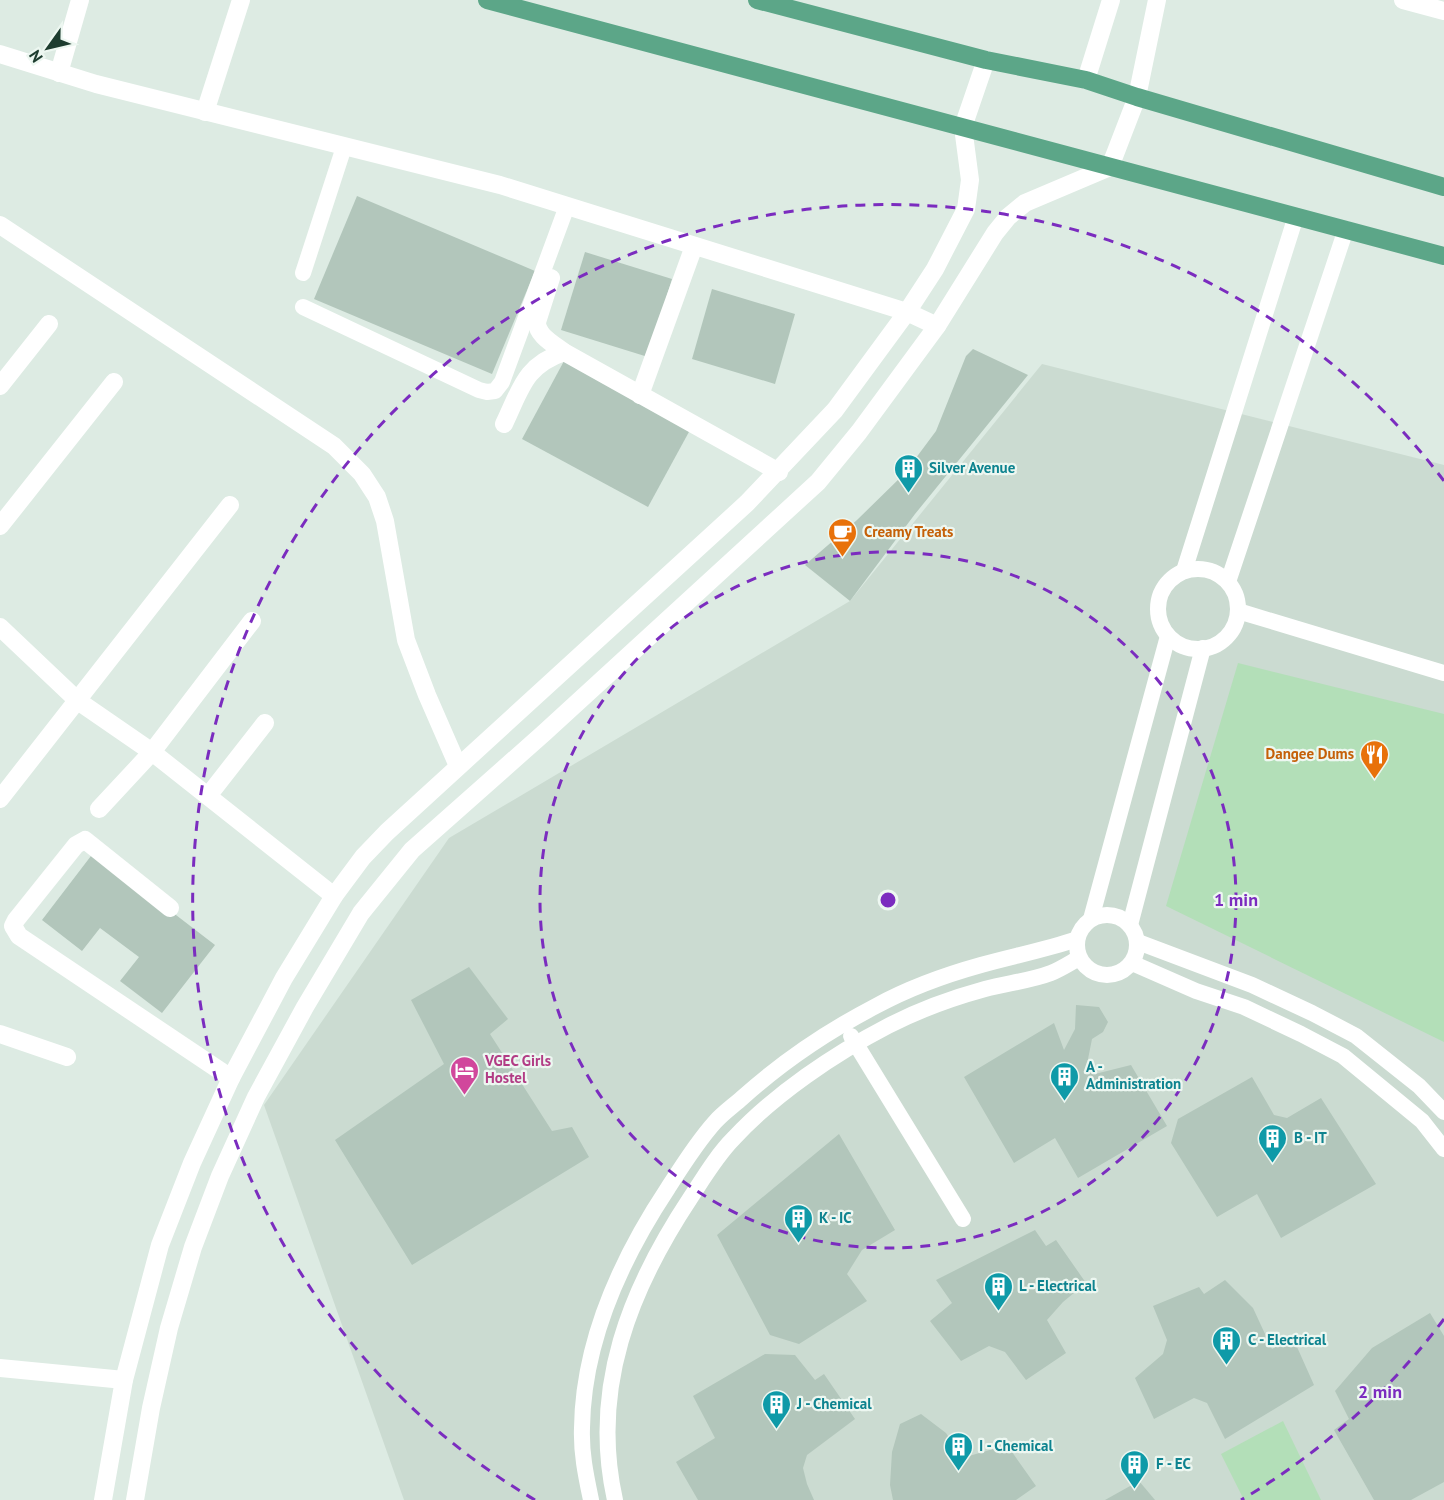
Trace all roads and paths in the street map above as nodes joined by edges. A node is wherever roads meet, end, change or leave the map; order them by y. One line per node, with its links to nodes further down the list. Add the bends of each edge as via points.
1 (80, 0): 11 (street)
2 (241, 0): 14 (street)
3 (487, 0): 15 (main road)
4 (757, 0): 10 (main road)
5 (1111, 0): 12 (street)
6 (1157, 0): 13 (street)
7 (1403, 0): 8 (street)
8 (1444, 11)
9 (0, 54): 11 (street)
10 (986, 60): 12 (main road); 15 (street)
11 (59, 73): 14 (street)
12 (1086, 80): 13 (main road)
13 (1137, 97): 17 (street); 18 (main road)
14 (205, 112): 16 (street)
15 (963, 127): 17 (main road); 28 (street, via 970,180 966,209)
16 (344, 147): 19 (street); 25 (lane)
17 (1110, 167): 20 (main road); 30 (street, via 1025,203 1008,218)
18 (1444, 187)
19 (567, 206): 23 (street); 27 (lane, via 502,382 495,391 479,390)
20 (1296, 216): 22 (main road); 39 (lane)
21 (0, 225): 50 (street, via 334,446 362,474 377,497 385,521 406,640)
22 (1346, 229): 24 (main road); 40 (lane)
23 (694, 246): 28 (street); 34 (street)
24 (1444, 256)
25 (303, 273)
26 (552, 279): 31 (street, via 537,328)
27 (303, 307)
28 (907, 312): 30 (street); 36 (street, via 835,410)
29 (49, 324): 33 (street)
30 (938, 326): 55 (street, via 818,482 412,850)
31 (564, 352): 34 (street); 35 (street, via 531,370)
32 (114, 382): 38 (street)
33 (0, 386)
34 (640, 395): 36 (street)
35 (504, 424)
36 (779, 472): 50 (street)
37 (230, 505): 47 (street)
38 (0, 526)
39 (1184, 571): 40 (lane, via 1200,569); 44 (lane, via 1161,591 1160,622)
40 (1228, 582): 41 (lane)
41 (1238, 611): 45 (lane, via 1234,627 1225,639); 46 (lane)
42 (252, 621): 49 (street)
43 (0, 627): 47 (street)
44 (1168, 636): 45 (lane, via 1180,645); 58 (lane)
45 (1203, 648): 59 (lane)
46 (1444, 673)
47 (78, 701): 49 (street); 52 (street)
48 (265, 723): 51 (street)
49 (152, 752): 51 (street); 53 (street)
50 (458, 766): 54 (street)
51 (208, 796): 56 (street)
52 (0, 799)
53 (99, 809)
54 (363, 856): 55 (street); 56 (street)
55 (388, 877): 73 (street, via 361,913 305,1007 256,1097)
56 (334, 896): 68 (street, via 284,978)
57 (170, 908): 68 (street, via 85,840 76,845 14,926 18,936)
58 (1091, 919): 59 (lane, via 1112,915); 60 (lane)
59 (1130, 925): 61 (lane)
60 (1077, 939): 62 (lane); 64 (lane, via 923,984)
61 (1138, 942): 63 (lane); 69 (lane, via 1252,985 1347,1032 1419,1086)
62 (1079, 958): 63 (lane, via 1087,968 1110,976); 66 (lane, via 1052,973 932,1006)
63 (1131, 963): 70 (lane, via 1244,1007 1343,1056)
64 (843, 1024): 66 (lane); 75 (lane, via 767,1076 715,1122 652,1212)
65 (0, 1034): 67 (street)
66 (856, 1045): 74 (lane); 76 (lane, via 782,1094 733,1138 673,1224)
67 (67, 1057)
68 (231, 1078): 72 (street)
69 (1443, 1110): 70 (lane)
70 (1422, 1121): 71 (lane)
71 (1444, 1149)
72 (192, 1163): 73 (street); 78 (street, via 160,1245)
73 (220, 1176): 80 (street, via 193,1247 170,1328)
74 (963, 1219)
75 (631, 1252): 76 (lane); 81 (lane, via 611,1294 590,1364 582,1428)
76 (653, 1263): 82 (lane, via 633,1304 615,1359 606,1428)
77 (0, 1368): 78 (street)
78 (124, 1380): 79 (street)
79 (103, 1500)
80 (135, 1500)
81 (591, 1500)
82 (615, 1500)

